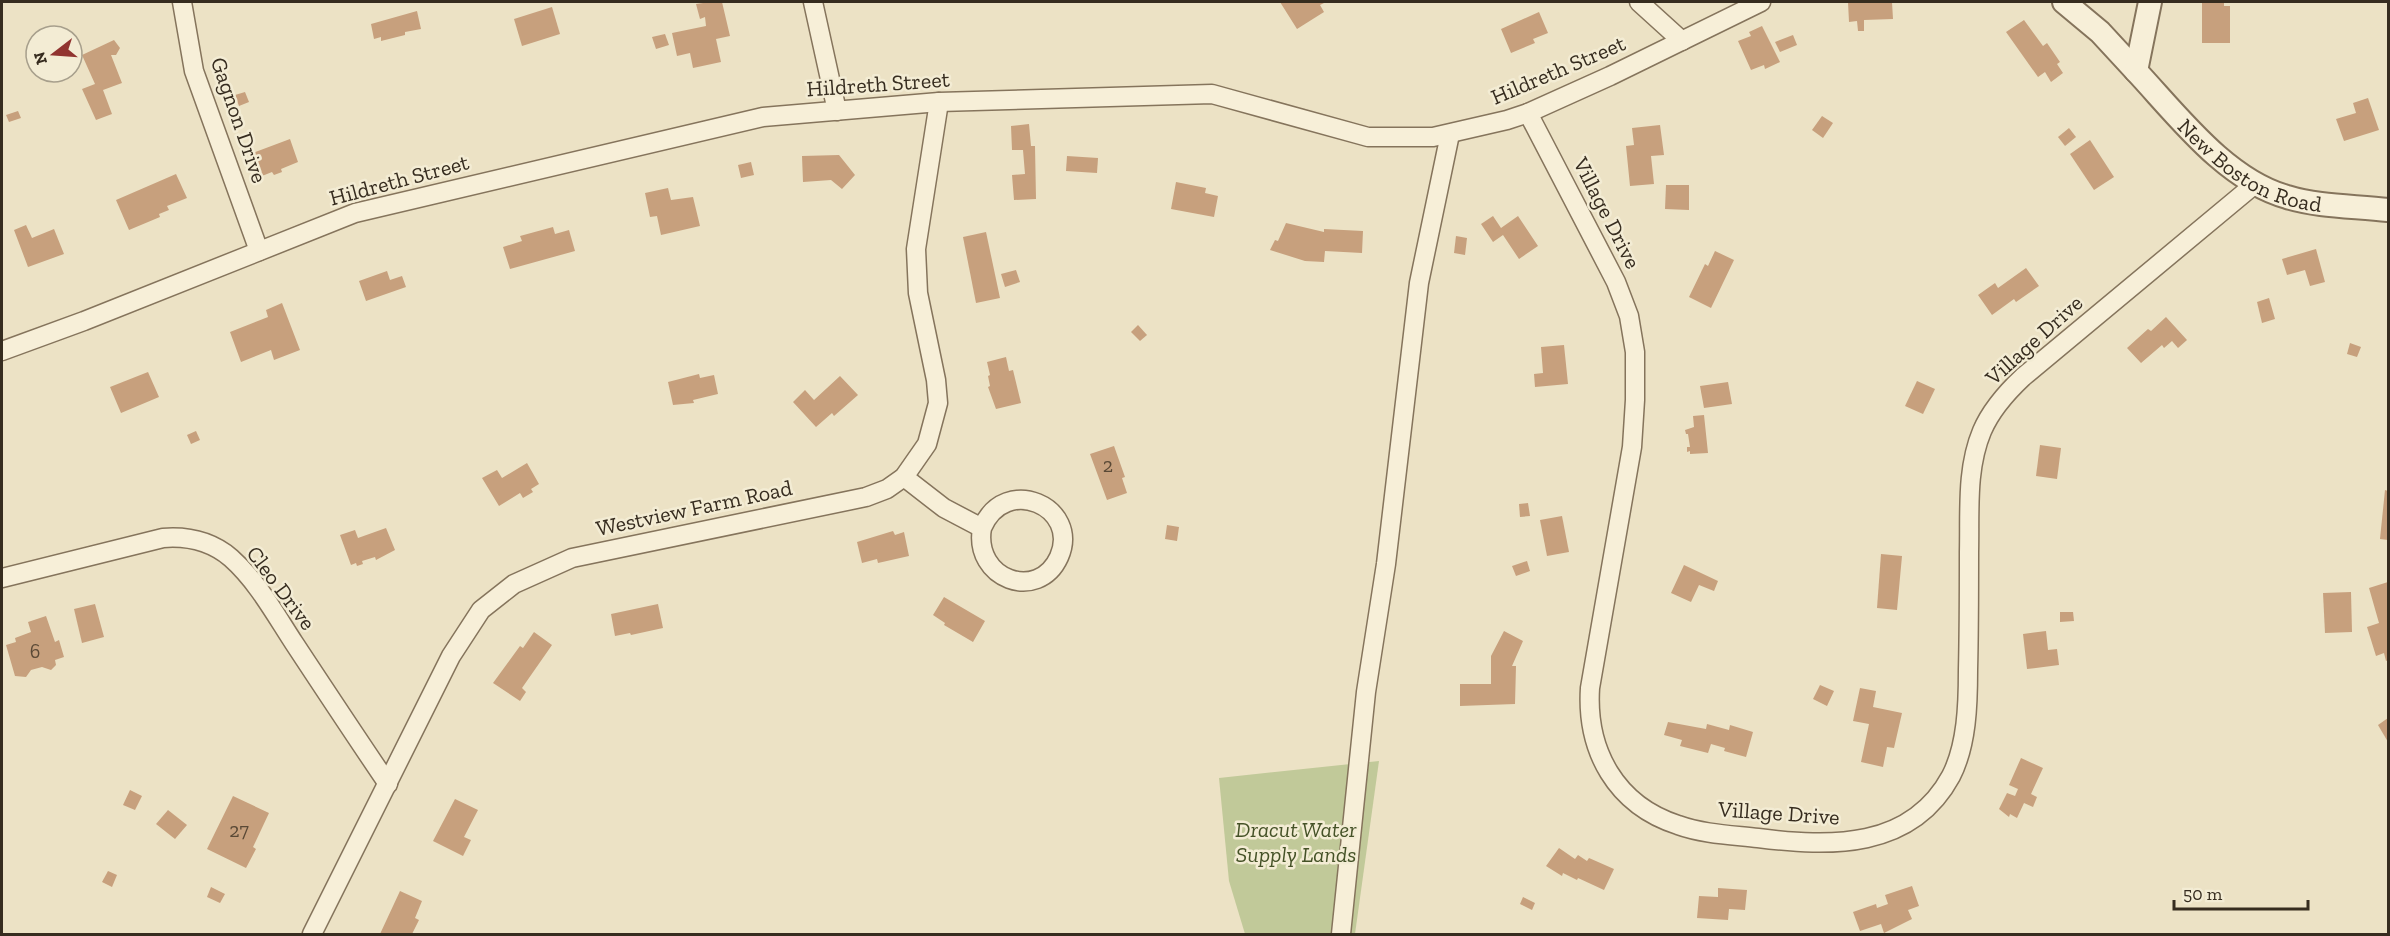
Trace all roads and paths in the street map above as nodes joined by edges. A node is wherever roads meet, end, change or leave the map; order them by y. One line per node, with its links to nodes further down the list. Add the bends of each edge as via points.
1 (182, 2): 15 (street, Gagnon Drive, via 194,71)
2 (813, 2): 10 (street)
3 (1639, 2): 7 (street)
4 (1761, 2): 7 (street, Hildreth Street)
5 (2064, 2): 8 (street, New Boston Road, via 2100,32)
6 (2150, 2): 8 (street)
7 (1682, 41): 11 (street, Hildreth Street)
8 (2136, 71): 13 (street, New Boston Road, via 2196,134)
9 (939, 102): 10 (street, Hildreth Street); 12 (street, Hildreth Street, via 1212,94 1368,137); 17 (street, Westview Farm Road, via 916,249 918,293 938,404 927,444)
10 (837, 111): 15 (street, Hildreth Street, via 763,117 356,213)
11 (1528, 113): 12 (street, Hildreth Street); 13 (street, Village Drive, via 1616,282 1629,316 1635,352 1632,447 1590,688 1589,708 1596,747 1615,782 1660,819 1698,830 1809,844 1860,840 1900,826 1934,800 1957,762 1968,691 1971,482 1977,446 1992,414 2023,377)
12 (1450, 134): 22 (street, via 1419,283 1386,564 1366,692)
13 (2255, 184): 14 (street, New Boston Road, via 2288,198)
14 (2388, 210)
15 (259, 251): 16 (street, Hildreth Street)
16 (2, 351)
17 (904, 477): 18 (street, via 944,508); 20 (street, Westview Farm Road, via 866,497 572,558 514,584 481,610 451,656)
18 (982, 528): 18 (street, via 981,546 987,562 999,575 1016,581 1041,576 1054,564 1062,548 1058,522 1047,508 1031,501 1005,502 991,513)
19 (2, 578): 20 (street, Cleo Drive, via 163,538 182,537 216,548 231,558 259,590)
20 (388, 784): 21 (street, Westview Farm Road)
21 (312, 934)
22 (1341, 934)

